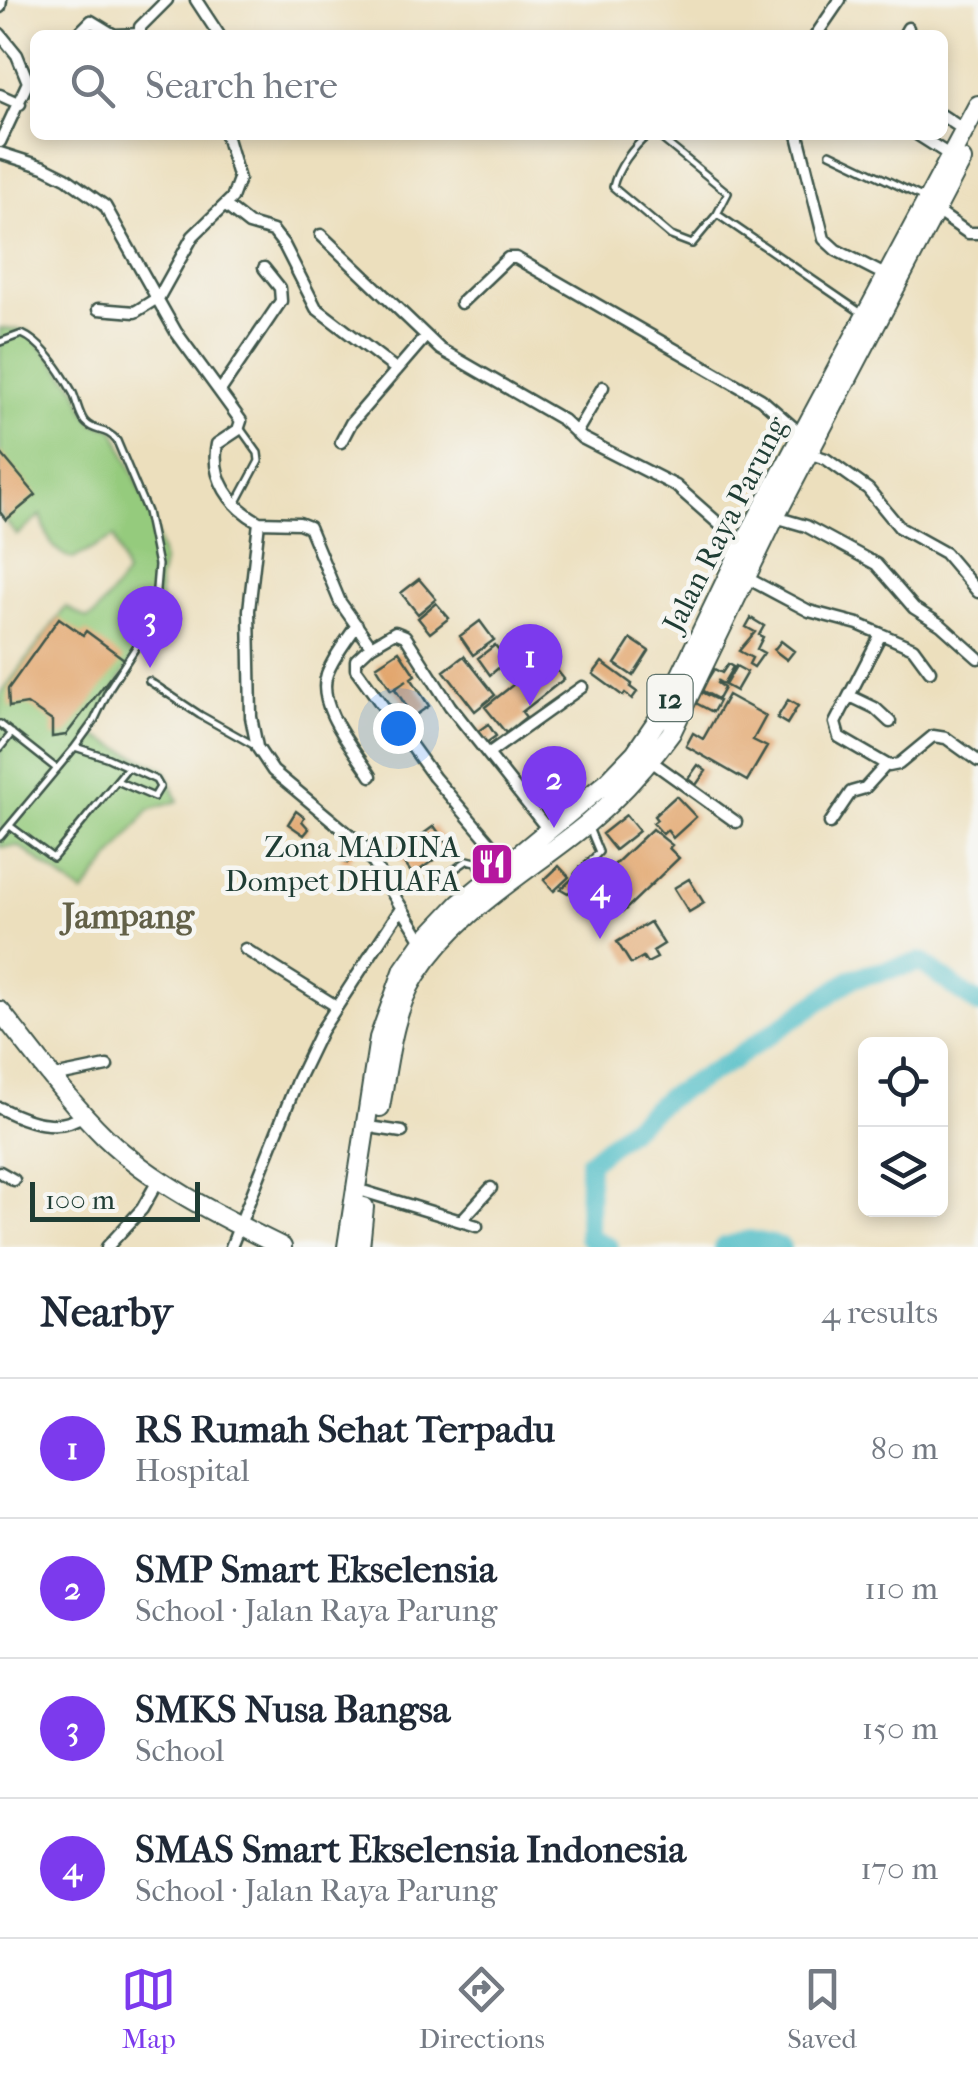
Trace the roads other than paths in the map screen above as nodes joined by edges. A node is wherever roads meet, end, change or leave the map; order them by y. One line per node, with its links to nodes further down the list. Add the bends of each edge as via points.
1 (167, 0): 6 (street)
2 (196, 0): 7 (street)
3 (840, 0): 8 (street)
4 (82, 30): 5 (street, via 91,21)
5 (107, 30)
6 (140, 30)
7 (216, 30)
8 (819, 30)
9 (0, 34): 10 (street)
10 (30, 69): 12 (street)
11 (0, 95): 12 (street)
12 (20, 104): 20 (street)
13 (978, 105): 14 (main road, Jalan Raya Parung / 12)
14 (949, 136)
15 (227, 140): 24 (street, via 239,182)
16 (643, 140): 25 (lane, via 616,176 616,192 684,244 695,243)
17 (662, 140): 25 (lane, via 726,190)
18 (799, 140): 29 (street, via 824,239)
19 (947, 140): 23 (main road, Jalan Raya Parung / 12)
20 (0, 142)
21 (0, 154): 30 (street, via 44,167 104,206)
22 (830, 154): 23 (lane)
23 (924, 200): 26 (street, via 968,233); 29 (main road, Jalan Raya Parung / 12); 43 (main road, Jalan Raya Parung / 12)
24 (226, 206): 30 (street, via 193,236); 36 (street, via 249,224 273,231 316,308)
25 (717, 214): 33 (lane)
26 (978, 232)
27 (321, 235): 34 (street)
28 (264, 268): 38 (street, via 280,288 281,302)
29 (874, 269): 33 (main road, Jalan Raya Parung / 12)
30 (159, 297): 32 (street, via 132,312); 38 (street)
31 (461, 303): 41 (street, via 514,257 761,400)
32 (98, 309)
33 (858, 311): 41 (main road, Jalan Raya Parung / 12)
34 (426, 336): 36 (street); 40 (street)
35 (0, 342): 61 (lane, via 22,334 35,341 63,377 83,420 118,441 147,512 158,566 152,620)
36 (397, 370): 42 (street)
37 (603, 387): 40 (street)
38 (220, 391): 39 (street)
39 (240, 428): 44 (lane, via 259,461); 44 (street, via 215,449)
40 (576, 433): 47 (street, via 658,474)
41 (801, 434): 47 (main road, Jalan Raya Parung / 12)
42 (341, 442)
43 (808, 453): 45 (main road, Jalan Raya Parung / 12); 49 (street, via 868,489 900,528 945,553)
44 (234, 507): 46 (street)
45 (775, 517): 48 (main road, Jalan Raya Parung / 12); 53 (street, via 876,564 914,608)
46 (259, 522): 50 (street, via 309,528); 62 (street, via 249,610)
47 (732, 535): 77 (main road, Jalan Raya Parung / 12, via 663,712 635,753)
48 (746, 577): 51 (street, via 809,612); 65 (main road, Jalan Raya Parung / 12)
49 (978, 592)
50 (357, 625): 52 (street); 70 (street, via 329,669 325,693)
51 (881, 634): 54 (street, via 913,648); 57 (street)
52 (371, 646): 64 (street, via 396,632 405,636); 78 (street, via 356,669)
53 (978, 658)
54 (930, 671)
55 (149, 681): 62 (lane)
56 (582, 687): 64 (street)
57 (850, 696): 58 (street); 67 (street, via 836,733)
58 (890, 722)
59 (0, 724): 60 (lane)
60 (12, 733): 63 (lane); 69 (lane)
61 (75, 747): 68 (lane); 69 (lane)
62 (257, 747): 82 (street, via 273,771 363,846)
63 (0, 748)
64 (488, 754): 77 (street)
65 (651, 761): 72 (street); 74 (main road, Jalan Raya Parung / 12)
66 (978, 761): 67 (street, via 933,736 899,764)
67 (886, 765): 73 (street, via 851,792)
68 (128, 768): 71 (lane); 71 (lane, via 156,780 158,794)
69 (57, 769): 75 (lane)
70 (371, 776)
71 (117, 780): 75 (lane, via 53,858)
72 (736, 822)
73 (830, 823)
74 (587, 824): 77 (main road, Jalan Raya Parung / 12); 79 (lane, via 599,852)
75 (10, 826): 76 (lane)
76 (0, 836)
77 (554, 838): 78 (main road, Jalan Raya Parung / 12); 91 (main road, Jalan Raya Parung / 12, via 446,937 415,976 395,1032)
78 (508, 864): 80 (main road, Jalan Raya Parung / 12)
79 (578, 874)
80 (489, 879): 81 (lane, via 468,860); 83 (main road, Jalan Raya Parung / 12)
81 (432, 886)
82 (404, 914): 83 (street); 85 (street)
83 (422, 942): 104 (main road, Jalan Raya Parung / 12, via 379,1038)
84 (245, 949): 85 (street)
85 (336, 1006): 99 (street, via 296,1081)
86 (0, 1011): 88 (main road)
87 (107, 1066): 88 (street)
88 (53, 1077): 90 (main road)
89 (0, 1108): 90 (street, via 59,1126)
90 (84, 1114): 94 (main road)
91 (376, 1128): 92 (street); 97 (main road, Jalan Raya Parung / 12)
92 (402, 1132)
93 (0, 1172): 95 (street)
94 (159, 1178): 99 (main road); 102 (street, via 142,1209)
95 (14, 1180)
96 (491, 1188): 98 (street)
97 (366, 1192): 98 (street); 105 (main road, Jalan Raya Parung / 12)
98 (461, 1221): 100 (street)
99 (242, 1226): 101 (main road); 103 (street)
100 (477, 1226)
101 (274, 1243)
102 (107, 1247)
103 (231, 1247)
104 (347, 1247)
105 (360, 1247)

